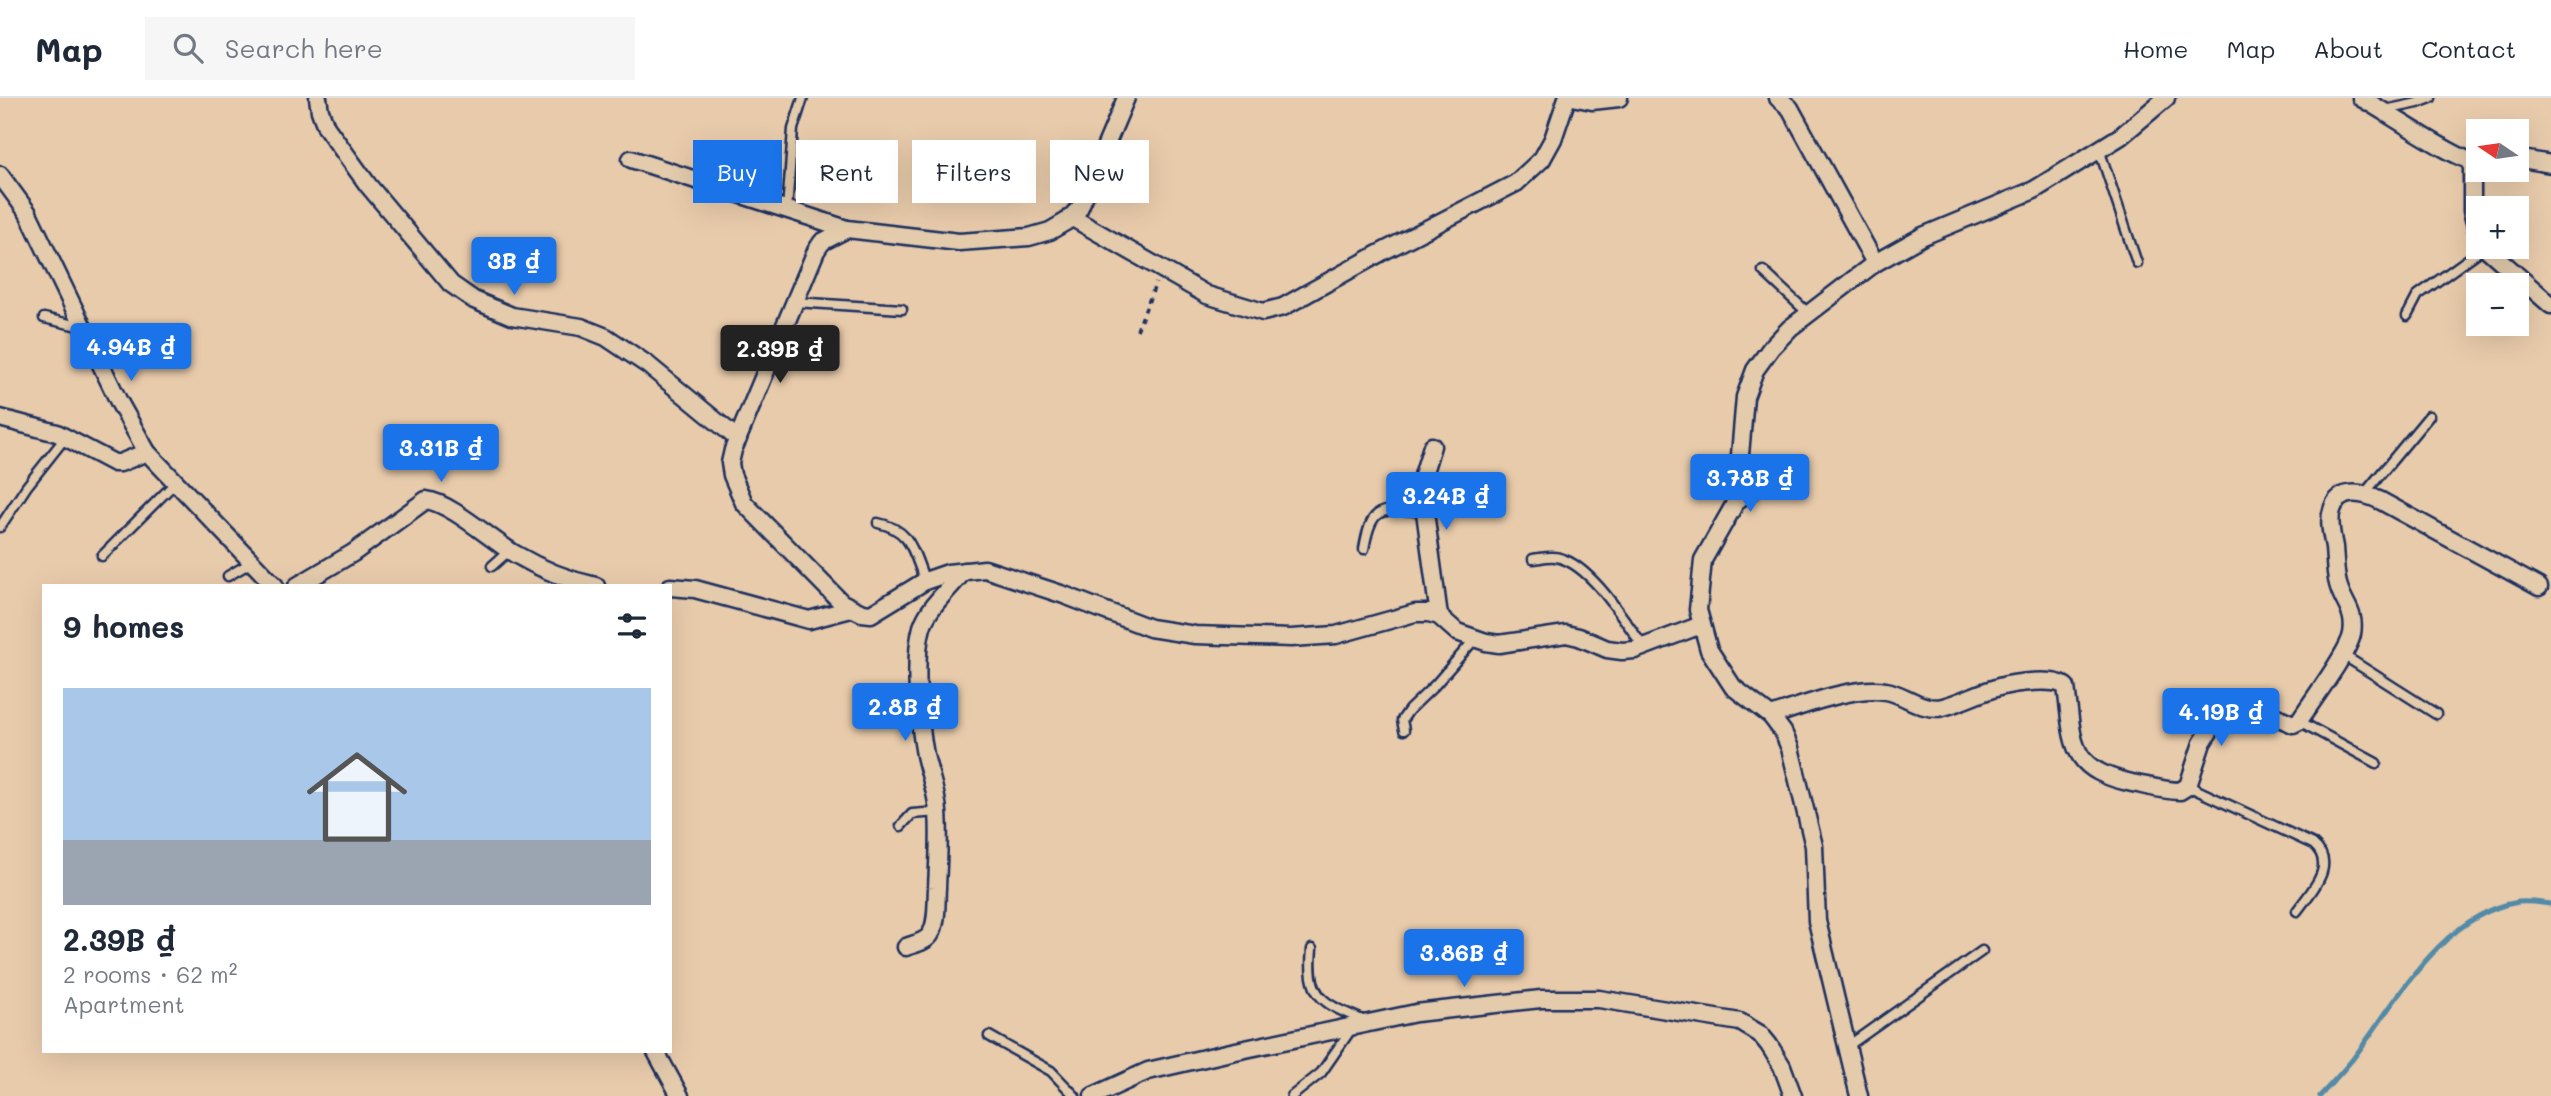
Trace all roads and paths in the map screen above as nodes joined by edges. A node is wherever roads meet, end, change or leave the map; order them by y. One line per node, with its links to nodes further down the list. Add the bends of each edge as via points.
1 (318, 98): 38 (street, via 326,127 451,284 512,316 581,327 606,337 648,365)
2 (803, 98): 18 (lane, via 793,129)
3 (1126, 98): 19 (street, via 1089,190)
4 (1567, 98): 25 (street, via 1542,159 1516,183 1283,307 1252,310 1207,295)
5 (1577, 98): 6 (street)
6 (1619, 98)
7 (1778, 98): 23 (street, via 1790,108)
8 (2166, 98): 12 (street)
9 (2361, 98): 11 (street)
10 (2431, 98): 11 (lane)
11 (2385, 110): 13 (street)
12 (2099, 149): 23 (street, via 2019,198 1923,236); 24 (lane)
13 (2466, 158)
14 (631, 159): 18 (street)
15 (2529, 160): 16 (street)
16 (2551, 164)
17 (0, 175): 33 (street, via 28,213)
18 (787, 210): 20 (street)
19 (1071, 217): 20 (street, via 1050,231 1029,237 959,242); 25 (street)
20 (847, 229): 27 (street, via 822,242)
21 (2468, 259): 31 (lane, via 2418,295)
22 (2499, 259): 28 (street)
23 (1875, 263): 30 (street)
24 (2137, 263)
25 (1162, 269): 34 (path)
26 (1763, 271): 30 (lane)
27 (795, 302): 29 (lane); 38 (street)
28 (2551, 305)
29 (902, 309)
30 (1809, 314): 44 (street, via 1771,348 1755,370 1745,397 1741,483)
31 (2407, 316)
32 (44, 318): 33 (lane)
33 (82, 327): 40 (street)
34 (1137, 330)
35 (2429, 416): 43 (lane)
36 (0, 418): 37 (street)
37 (65, 438): 40 (street, via 114,463); 47 (lane)
38 (738, 439): 62 (street, via 730,463 744,503)
39 (1432, 446): 45 (street, via 1421,482)
40 (147, 452): 42 (street)
41 (1787, 472): 44 (lane)
42 (176, 482): 50 (lane); 52 (street)
43 (2365, 493): 61 (street); 67 (street, via 2344,496 2331,511 2338,586 2354,621)
44 (1733, 507): 64 (street, via 1703,560)
45 (1424, 511): 48 (lane, via 1385,511 1374,516); 63 (street)
46 (878, 523): 56 (lane, via 902,532)
47 (0, 527)
48 (1364, 549)
49 (510, 550): 53 (lane); 58 (street, via 443,505 426,500); 59 (street)
50 (102, 556)
51 (1533, 559): 66 (lane, via 1562,558 1576,567 1598,585)
52 (252, 562): 55 (lane); 57 (street)
53 (492, 566)
54 (964, 571): 56 (street); 63 (street, via 985,569 1150,628 1195,635 1336,635 1415,613); 74 (street, via 925,620 921,632 920,717)
55 (228, 576)
56 (925, 581): 62 (street, via 871,614)
57 (273, 584)
58 (300, 584)
59 (588, 584)
60 (672, 587): 62 (street, via 695,589 809,620)
61 (2539, 587)
62 (851, 609)
63 (1439, 616): 65 (street)
64 (1701, 625): 66 (street); 69 (street, via 1709,650 1733,687)
65 (1474, 640): 66 (street, via 1499,644 1566,634 1607,649); 71 (lane, via 1409,710 1402,720)
66 (1644, 647)
67 (2343, 655): 68 (lane); 70 (street)
68 (2436, 714)
69 (1771, 716): 73 (street, via 1865,690 1886,691 1938,708 2000,686 2052,681 2066,687 2072,738 2090,768 2118,780 2173,791); 82 (street, via 1790,748 1814,846 1817,920)
70 (2300, 721): 72 (lane); 73 (street, via 2286,723 2240,701 2228,702 2202,743)
71 (1404, 730)
72 (2376, 763)
73 (2188, 786): 76 (lane, via 2319,849 2324,862 2321,876)
74 (938, 812): 75 (lane, via 912,814); 77 (street, via 933,929 928,937)
75 (901, 826)
76 (2297, 911)
77 (906, 947)
78 (1312, 949): 80 (lane, via 1312,986 1320,998)
79 (1982, 951): 82 (lane)
80 (1360, 1025): 86 (street, via 1148,1071); 87 (lane, via 1321,1073); 88 (street, via 1416,1013 1542,999 1599,999 1701,1015 1740,1022 1760,1034 1782,1066)
81 (989, 1036): 85 (lane, via 1051,1072)
82 (1848, 1046): 89 (street)
83 (657, 1053): 84 (street)
84 (680, 1096)
85 (1075, 1096)
86 (1093, 1096)
87 (1292, 1096)
88 (1793, 1096)
89 (1859, 1096)

